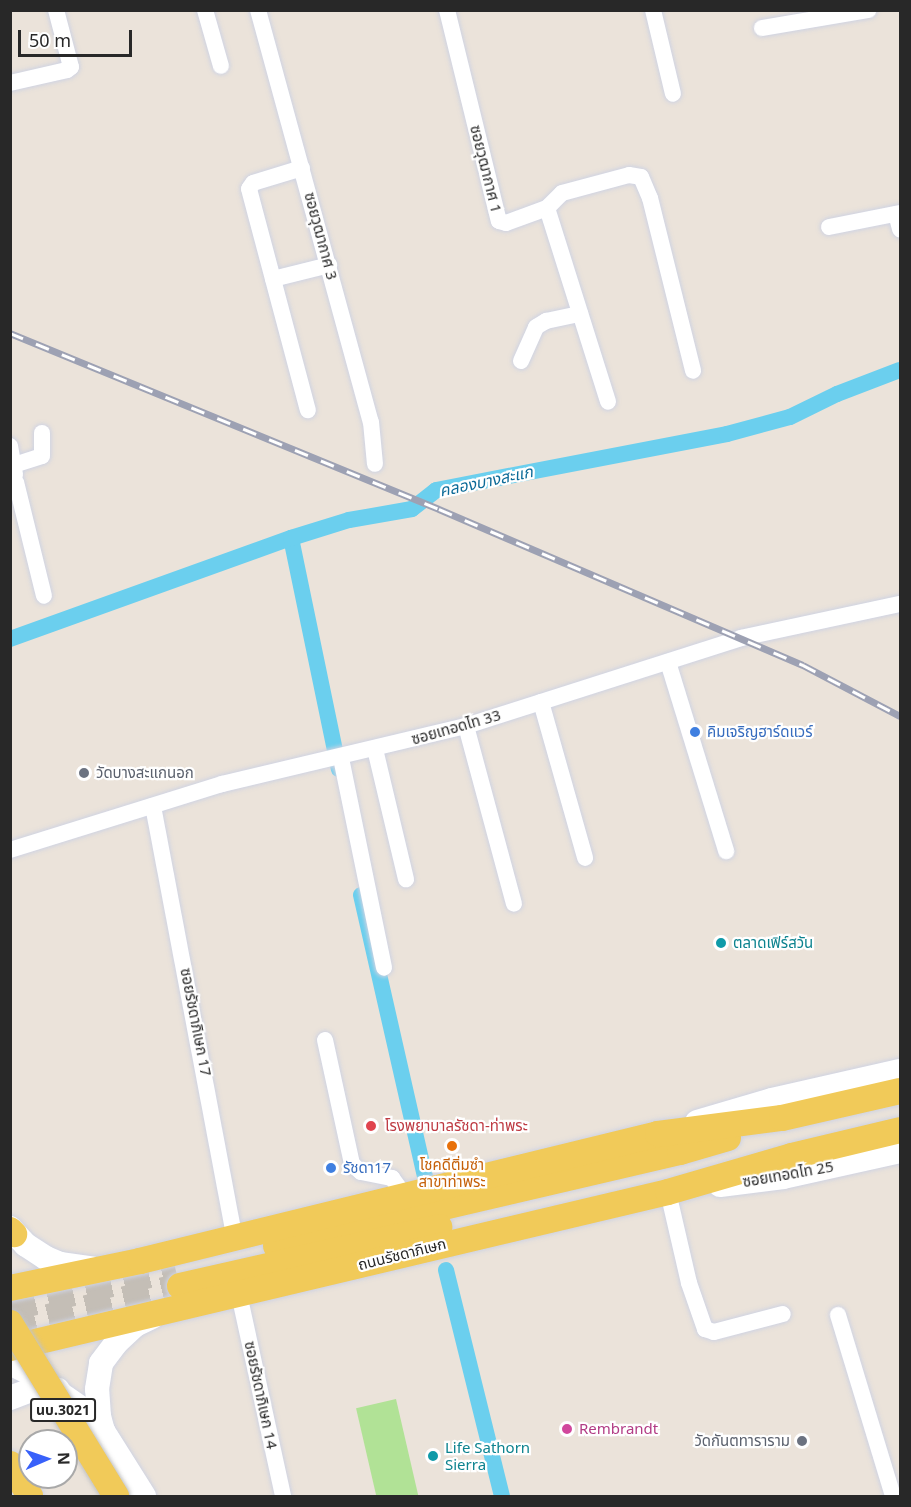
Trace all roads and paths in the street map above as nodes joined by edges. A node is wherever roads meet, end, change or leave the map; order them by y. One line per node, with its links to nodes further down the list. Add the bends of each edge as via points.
1 (56, 10): 9 (street, via 71,67)
2 (205, 10): 8 (street)
3 (258, 10): 11 (street, ซอยวุฒากาศ 3)
4 (447, 10): 12 (street, ซอยวุฒากาศ 1, via 499,221 506,223)
5 (653, 10): 10 (street)
6 (868, 10): 7 (street)
7 (762, 28)
8 (221, 66)
9 (10, 82)
10 (673, 94)
11 (302, 168): 15 (street, ซอยวุฒากาศ 3); 16 (street, via 250,186)
12 (547, 208): 17 (street); 19 (street, via 562,193 629,175 641,177 650,198)
13 (899, 219): 14 (street)
14 (829, 228)
15 (330, 265): 16 (street); 24 (street, ซอยวุฒากาศ 3, via 373,429)
16 (273, 279): 21 (street)
17 (580, 314): 18 (street, via 536,327); 20 (street)
18 (521, 361)
19 (693, 371)
20 (608, 402)
21 (308, 410)
22 (42, 432): 25 (street, via 42,456)
23 (10, 446): 25 (street)
24 (375, 464)
25 (14, 465): 26 (street)
26 (13, 482): 27 (street)
27 (44, 596)
28 (900, 604): 29 (street, ซอยเทอดไท 33, via 741,639)
29 (668, 662): 30 (street, ซอยเทอดไท 33); 36 (street)
30 (542, 702): 31 (street, ซอยเทอดไท 33); 37 (street)
31 (466, 726): 32 (street, ซอยเทอดไท 33); 39 (street)
32 (375, 749): 33 (street, ซอยเทอดไท 33); 38 (street)
33 (337, 759): 34 (street, ซอยเทอดไท 33, via 222,784); 40 (street)
34 (153, 806): 35 (street, ซอยเทอดไท 33); 52 (street, ซอยรัชดาภิเษก 17)
35 (10, 850)
36 (726, 851)
37 (585, 858)
38 (406, 879)
39 (514, 904)
40 (384, 968)
41 (325, 1040): 50 (street, via 352,1164 361,1172 392,1178)
42 (900, 1071): 46 (main road, via 772,1100)
43 (900, 1090): 44 (main road, ถนนรัชดาภิเษก)
44 (782, 1118): 46 (main road, ถนนรัชดาภิเษก); 48 (main road, ถนนรัชดาภิเษก, via 680,1152 178,1278 685,1171)
45 (900, 1130): 48 (main road, ถนนรัชดาภิเษก)
46 (658, 1134): 50 (main road, ถนนรัชดาภิเษก)
47 (900, 1151): 49 (main road, ซอยเทอดไท 25, via 783,1177)
48 (792, 1156): 49 (main road, ถนนรัชดาภิเษก)
49 (671, 1191): 55 (main road, ถนนรัชดาภิเษก); 57 (street, via 689,1282 705,1329 714,1332)
50 (405, 1196): 52 (main road, ถนนรัชดาภิเษก)
51 (12, 1231): 53 (main road, via 46,1258)
52 (235, 1238): 53 (main road, ถนนรัชดาภิเษก)
53 (94, 1269): 54 (main road, ถนนรัชดาภิเษก)
54 (10, 1288)
55 (239, 1294): 56 (main road, ถนนรัชดาภิเษก); 69 (street, ซอยรัชดาภิเษก 14)
56 (168, 1310): 60 (main road, ถนนรัชดาภิเษก); 64 (main road, via 135,1325 101,1363 97,1389)
57 (783, 1314)
58 (838, 1315): 70 (street)
59 (10, 1323): 67 (main road, นบ.3021, bridge)
60 (10, 1348)
61 (10, 1363): 62 (main road)
62 (64, 1395): 63 (main road, via 34,1389); 64 (main road, นบ.3021)
63 (10, 1398)
64 (103, 1431): 68 (main road, นบ.3021)
65 (10, 1464): 66 (main road)
66 (30, 1497)
67 (116, 1497)
68 (144, 1497)
69 (283, 1497)
70 (893, 1497)

